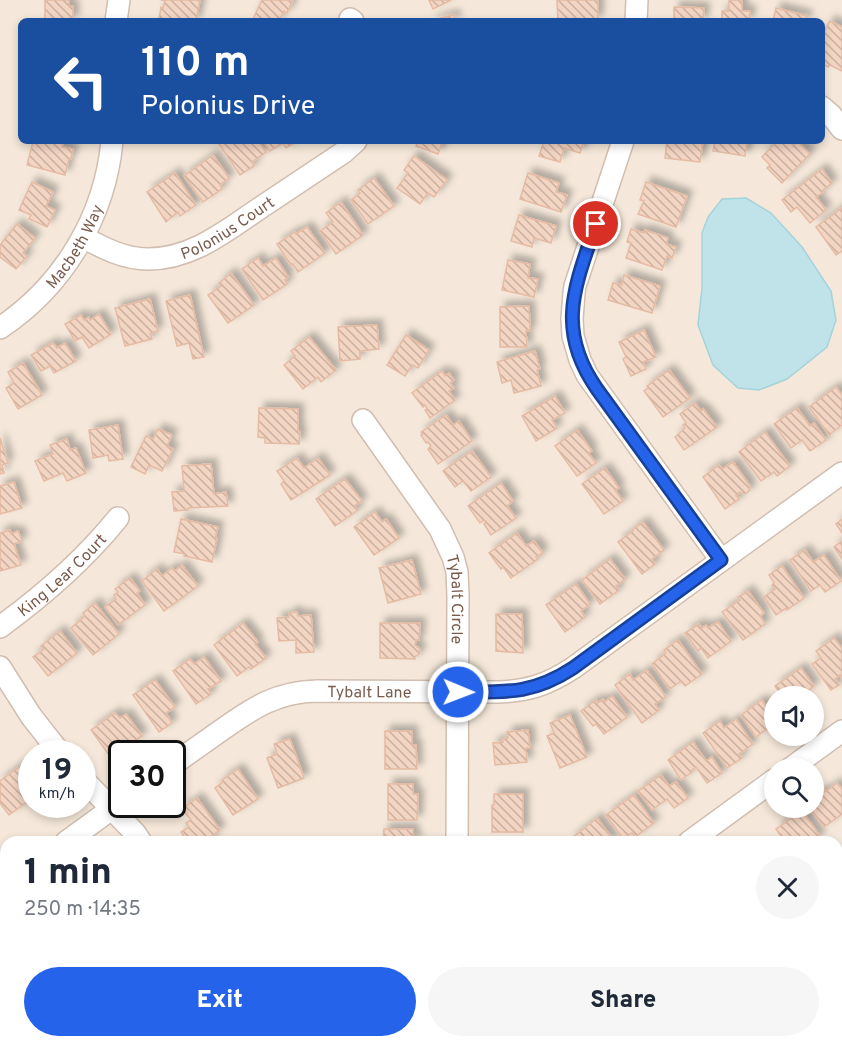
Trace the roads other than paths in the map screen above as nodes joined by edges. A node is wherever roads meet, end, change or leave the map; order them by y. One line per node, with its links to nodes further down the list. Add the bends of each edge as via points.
1 (119, 0): 3 (street)
2 (637, 0): 4 (street)
3 (116, 18)
4 (636, 18)
5 (825, 110): 6 (street)
6 (842, 129)
7 (112, 144): 10 (street, Macbeth Way, via 107,172)
8 (353, 144): 10 (street, Polonius Court, via 189,252 161,259 139,258 116,253)
9 (622, 144): 15 (street, via 575,286 573,336 587,375)
10 (83, 237): 11 (street, Macbeth Way, via 49,287)
11 (0, 328)
12 (363, 420): 18 (street, Tybalt Circle, via 440,529 453,557 458,596)
13 (842, 473): 15 (street, Tybalt Lane)
14 (118, 518): 16 (street, King Lear Court, via 60,580)
15 (721, 560): 18 (street, Tybalt Lane, via 551,681 514,692)
16 (0, 627)
17 (0, 667): 20 (street)
18 (458, 692): 21 (street, Tybalt Lane, via 317,691 278,696 249,710); 30 (street, Tybalt Circle)
19 (842, 731): 22 (street)
20 (50, 740)
21 (186, 755)
22 (805, 758)
23 (764, 787): 31 (street)
24 (96, 789): 25 (street)
25 (108, 798)
26 (108, 812): 28 (street)
27 (125, 818): 29 (street)
28 (74, 836)
29 (137, 836)
30 (457, 836)
31 (697, 836)

